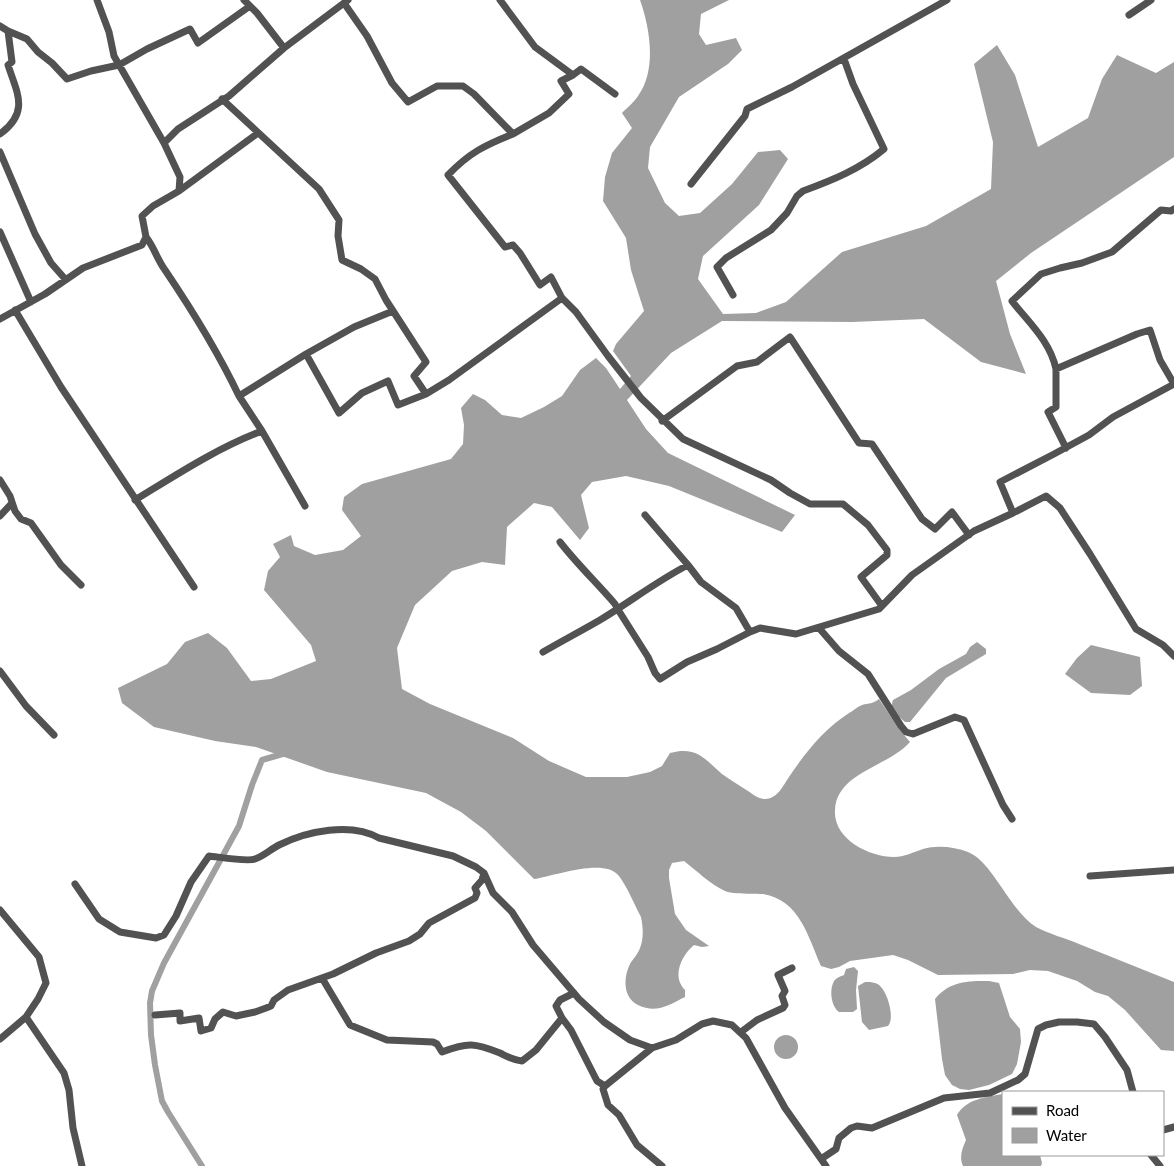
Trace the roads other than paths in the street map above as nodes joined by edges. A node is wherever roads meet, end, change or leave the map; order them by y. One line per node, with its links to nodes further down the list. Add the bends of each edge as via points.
1 (97, 0): 13 (street)
2 (244, 0): 7 (street)
3 (500, 0): 14 (street, via 535,47)
4 (947, 0): 12 (street)
5 (1151, 0): 8 (street)
6 (346, 1): 11 (street); 19 (street, via 392,82 408,102 437,86 463,86)
7 (250, 6): 11 (street); 13 (street, via 198,43 190,29)
8 (1129, 15)
9 (0, 26): 10 (street)
10 (8, 31): 13 (street, via 27,39 67,79); 18 (street, via 12,62 8,65 20,102 18,113 8,129)
11 (284, 48): 16 (street)
12 (844, 59): 22 (street, via 747,109 745,116); 28 (street, via 884,148 852,171 803,191 772,230 726,258 717,267)
13 (119, 65): 20 (street)
14 (573, 75): 15 (street, via 581,69); 19 (street, via 561,81 569,94 549,113)
15 (615, 94)
16 (222, 99): 17 (street); 20 (street, via 178,129)
17 (258, 133): 23 (street); 32 (street, via 319,189 339,220 342,260 375,279)
18 (0, 134)
19 (513, 134): 29 (street, via 464,158 448,175 505,247 513,245 520,253 540,285 551,277)
20 (164, 143): 23 (street, via 180,177)
21 (0, 152): 27 (street, via 35,234 51,263)
22 (690, 184)
23 (179, 191): 26 (street, via 142,216)
24 (1174, 209): 35 (street, via 1161,210 1112,252 1042,274 1012,301 1053,355)
25 (0, 232): 30 (street)
26 (146, 237): 27 (street, via 142,245 83,268); 38 (street)
27 (66, 280): 30 (street)
28 (733, 295)
29 (562, 298): 37 (street); 39 (street)
30 (31, 302): 31 (street)
31 (16, 310): 33 (street); 43 (street, via 61,387)
32 (393, 311): 34 (street, via 354,327); 37 (street, via 426,362 414,376)
33 (0, 319)
34 (306, 354): 37 (street, via 339,413 362,393 388,381 398,405); 38 (street)
35 (1056, 369): 36 (street, via 1150,330 1160,360); 41 (street, via 1056,407 1048,412)
36 (1174, 384): 41 (street, via 1113,417)
37 (426, 394)
38 (239, 396): 40 (street)
39 (662, 421): 49 (street, via 737,366 756,362 790,337 859,444 872,444 922,519 935,529 952,512); 54 (street, via 683,439 771,480 810,504 843,504 848,507 868,525 887,550 885,558 861,577)
40 (262, 431): 43 (street); 45 (street)
41 (1066, 448): 46 (street, via 1000,482)
42 (0, 480): 44 (street)
43 (135, 500): 53 (street)
44 (12, 503): 47 (street); 52 (street, via 14,511 31,523 61,565)
45 (306, 506)
46 (1013, 513): 49 (street); 59 (street, via 1046,496 1060,508 1136,629)
47 (0, 516)
48 (645, 516): 51 (street)
49 (969, 535): 54 (street, via 912,575)
50 (560, 542): 55 (street)
51 (688, 565): 55 (street); 57 (street, via 702,582 736,608)
52 (81, 585)
53 (194, 587)
54 (882, 606): 56 (street)
55 (617, 608): 57 (street, via 660,679 687,662); 58 (street)
56 (819, 628): 57 (street, via 796,634 760,628); 62 (street, via 868,674 906,732 912,734 955,717 964,720)
57 (750, 632)
58 (543, 652)
59 (1174, 656)
60 (0, 671): 61 (street, via 26,706)
61 (54, 734)
62 (1012, 819)
63 (1174, 870): 65 (street)
64 (484, 873): 66 (street, via 452,856 369,833 328,830 302,835 254,860 209,856 191,882 164,935 156,938 120,932 99,919); 69 (street, via 475,888 476,898 429,923 416,938); 70 (street, via 493,893 512,912 533,945)
65 (1090, 876)
66 (75, 884)
67 (0, 910): 72 (street, via 39,957 45,976 46,983)
68 (792, 968): 74 (street, via 778,975 785,1006)
69 (322, 978): 71 (street, via 288,990 271,1006 236,1016 227,1012 220,1014 211,1028 200,1031 199,1018 180,1021 180,1012); 73 (street, via 350,1025 387,1040 433,1042 442,1052 470,1044 522,1061 536,1050)
70 (574, 993): 73 (street, via 560,1000 556,1006); 76 (street, via 621,1035)
71 (155, 1015)
72 (26, 1017): 75 (street); 81 (street, via 64,1072)
73 (562, 1018): 77 (street, via 597,1081)
74 (741, 1032): 76 (street, via 732,1025 713,1021); 80 (street, via 785,1108)
75 (0, 1039)
76 (652, 1048): 77 (street)
77 (605, 1086): 82 (street, via 608,1104 619,1115 637,1145)
78 (1133, 1091): 80 (street, via 1126,1070 1094,1024 1060,1022 1046,1025 1038,1029 1025,1074 1018,1080 990,1093 944,1098 872,1128 851,1128 839,1138 836,1149)
79 (1152, 1156): 84 (street)
80 (821, 1159): 83 (street)
81 (82, 1166)
82 (662, 1166)
83 (826, 1166)
84 (1160, 1166)

